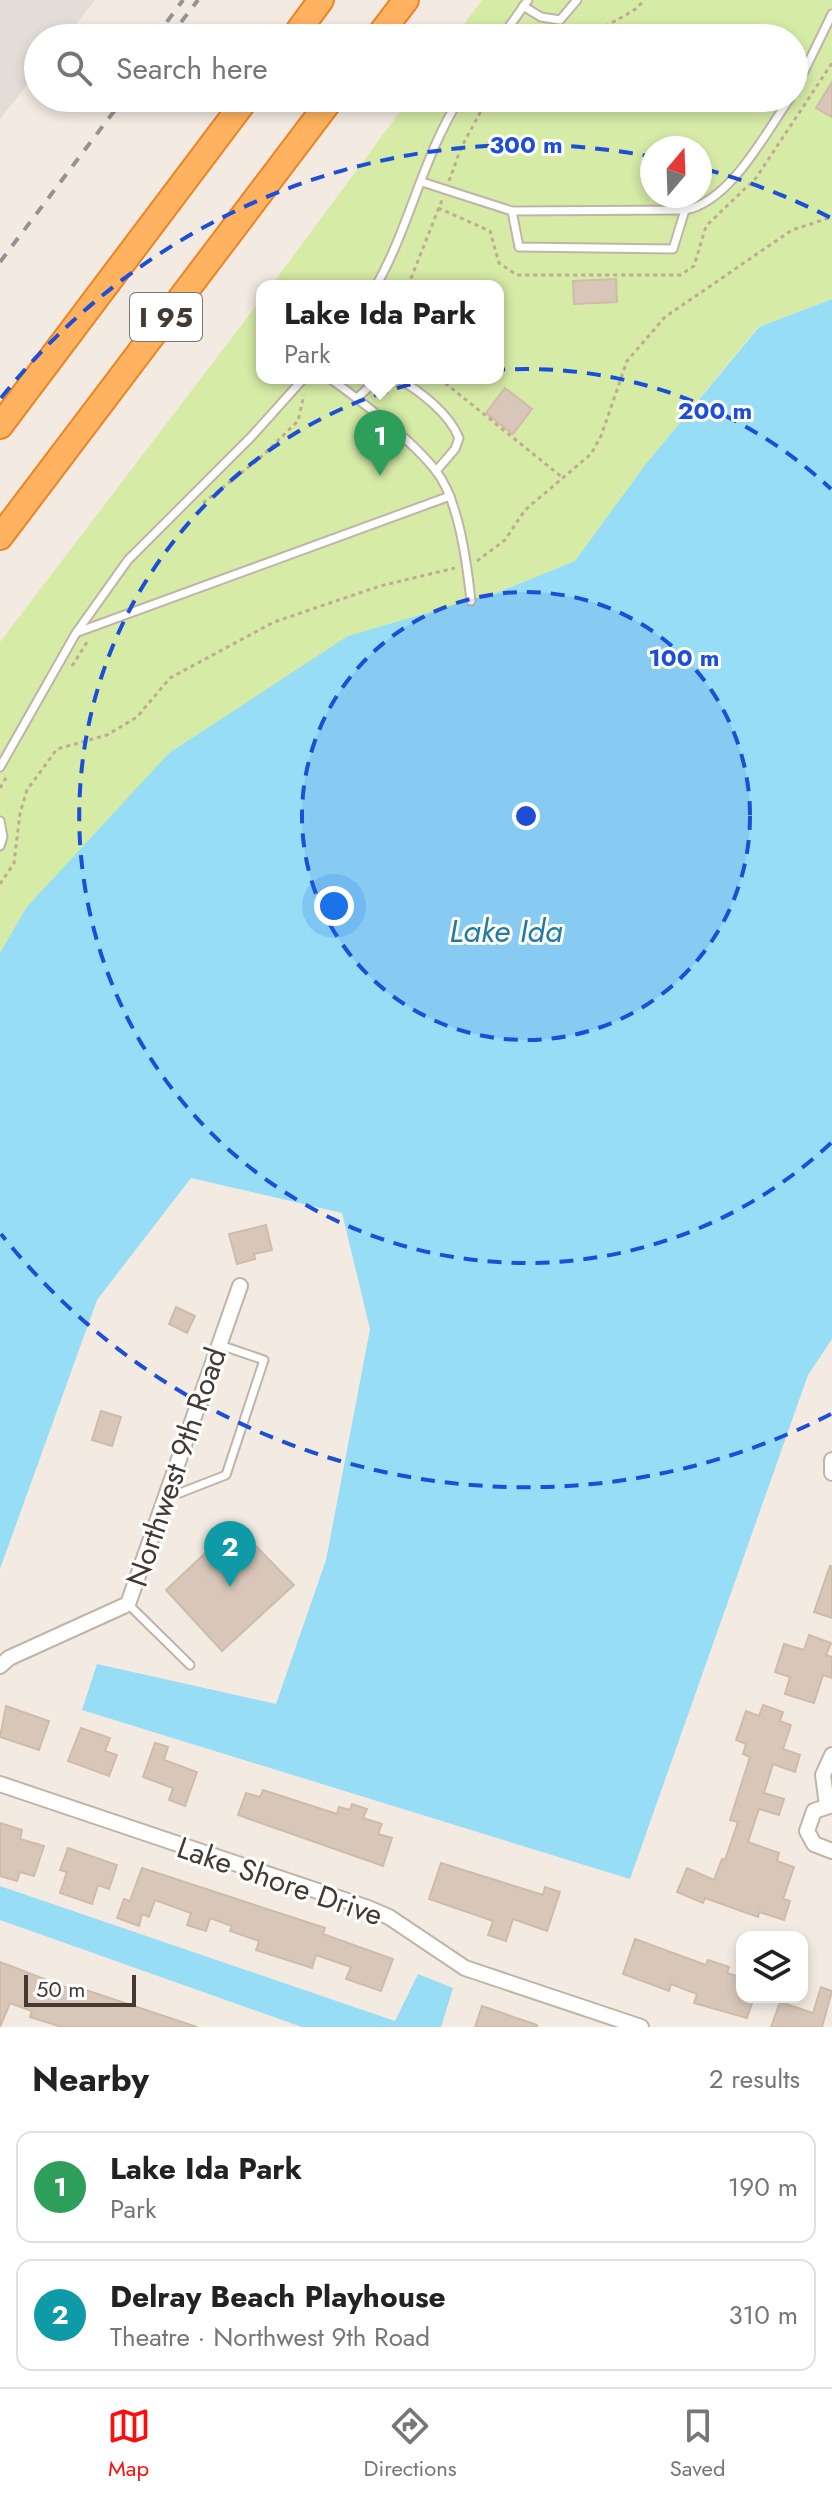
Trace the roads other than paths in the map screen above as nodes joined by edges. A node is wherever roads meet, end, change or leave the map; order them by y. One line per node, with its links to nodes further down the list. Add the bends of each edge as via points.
1 (321, 0): 6 (highway)
2 (406, 0): 7 (highway)
3 (577, 0): 4 (lane, via 560,20 541,17)
4 (526, 3): 8 (lane)
5 (832, 14): 9 (lane)
6 (303, 24)
7 (388, 24)
8 (511, 24)
9 (830, 26): 10 (lane)
10 (808, 66)
11 (236, 112): 24 (highway, I 95)
12 (321, 112): 27 (highway, I 95)
13 (454, 112): 15 (lane)
14 (780, 112): 16 (lane, via 726,188 702,207)
15 (422, 182): 17 (lane); 18 (lane)
16 (685, 210): 17 (lane); 17 (lane, via 673,249 519,247)
17 (512, 211)
18 (379, 280)
19 (299, 384): 29 (lane, via 128,560)
20 (337, 384): 23 (lane)
21 (372, 384): 23 (lane)
22 (408, 384): 25 (lane, via 454,425 459,438)
23 (357, 398): 25 (lane)
24 (0, 426)
25 (436, 471): 26 (lane)
26 (450, 496): 28 (lane); 29 (lane)
27 (0, 537)
28 (471, 601)
29 (76, 633): 30 (lane)
30 (0, 767)
31 (0, 821): 32 (lane)
32 (0, 846)
33 (240, 1286): 34 (street, Northwest 9th Road)
34 (219, 1344): 35 (street, Northwest 9th Road); 35 (lane, via 264,1360 226,1475)
35 (165, 1498): 36 (street, Northwest 9th Road)
36 (128, 1604): 37 (lane); 38 (street, Northwest 9th Road)
37 (190, 1665)
38 (0, 1666)
39 (832, 1755): 41 (street, via 823,1775)
40 (0, 1784): 43 (street, Lake Shore Drive, via 368,1908 465,1968)
41 (830, 1805): 42 (street, via 814,1811 807,1831 814,1844)
42 (832, 1851)
43 (589, 2010): 44 (street); 45 (street, Lake Shore Drive)
44 (584, 2027)
45 (641, 2027)

